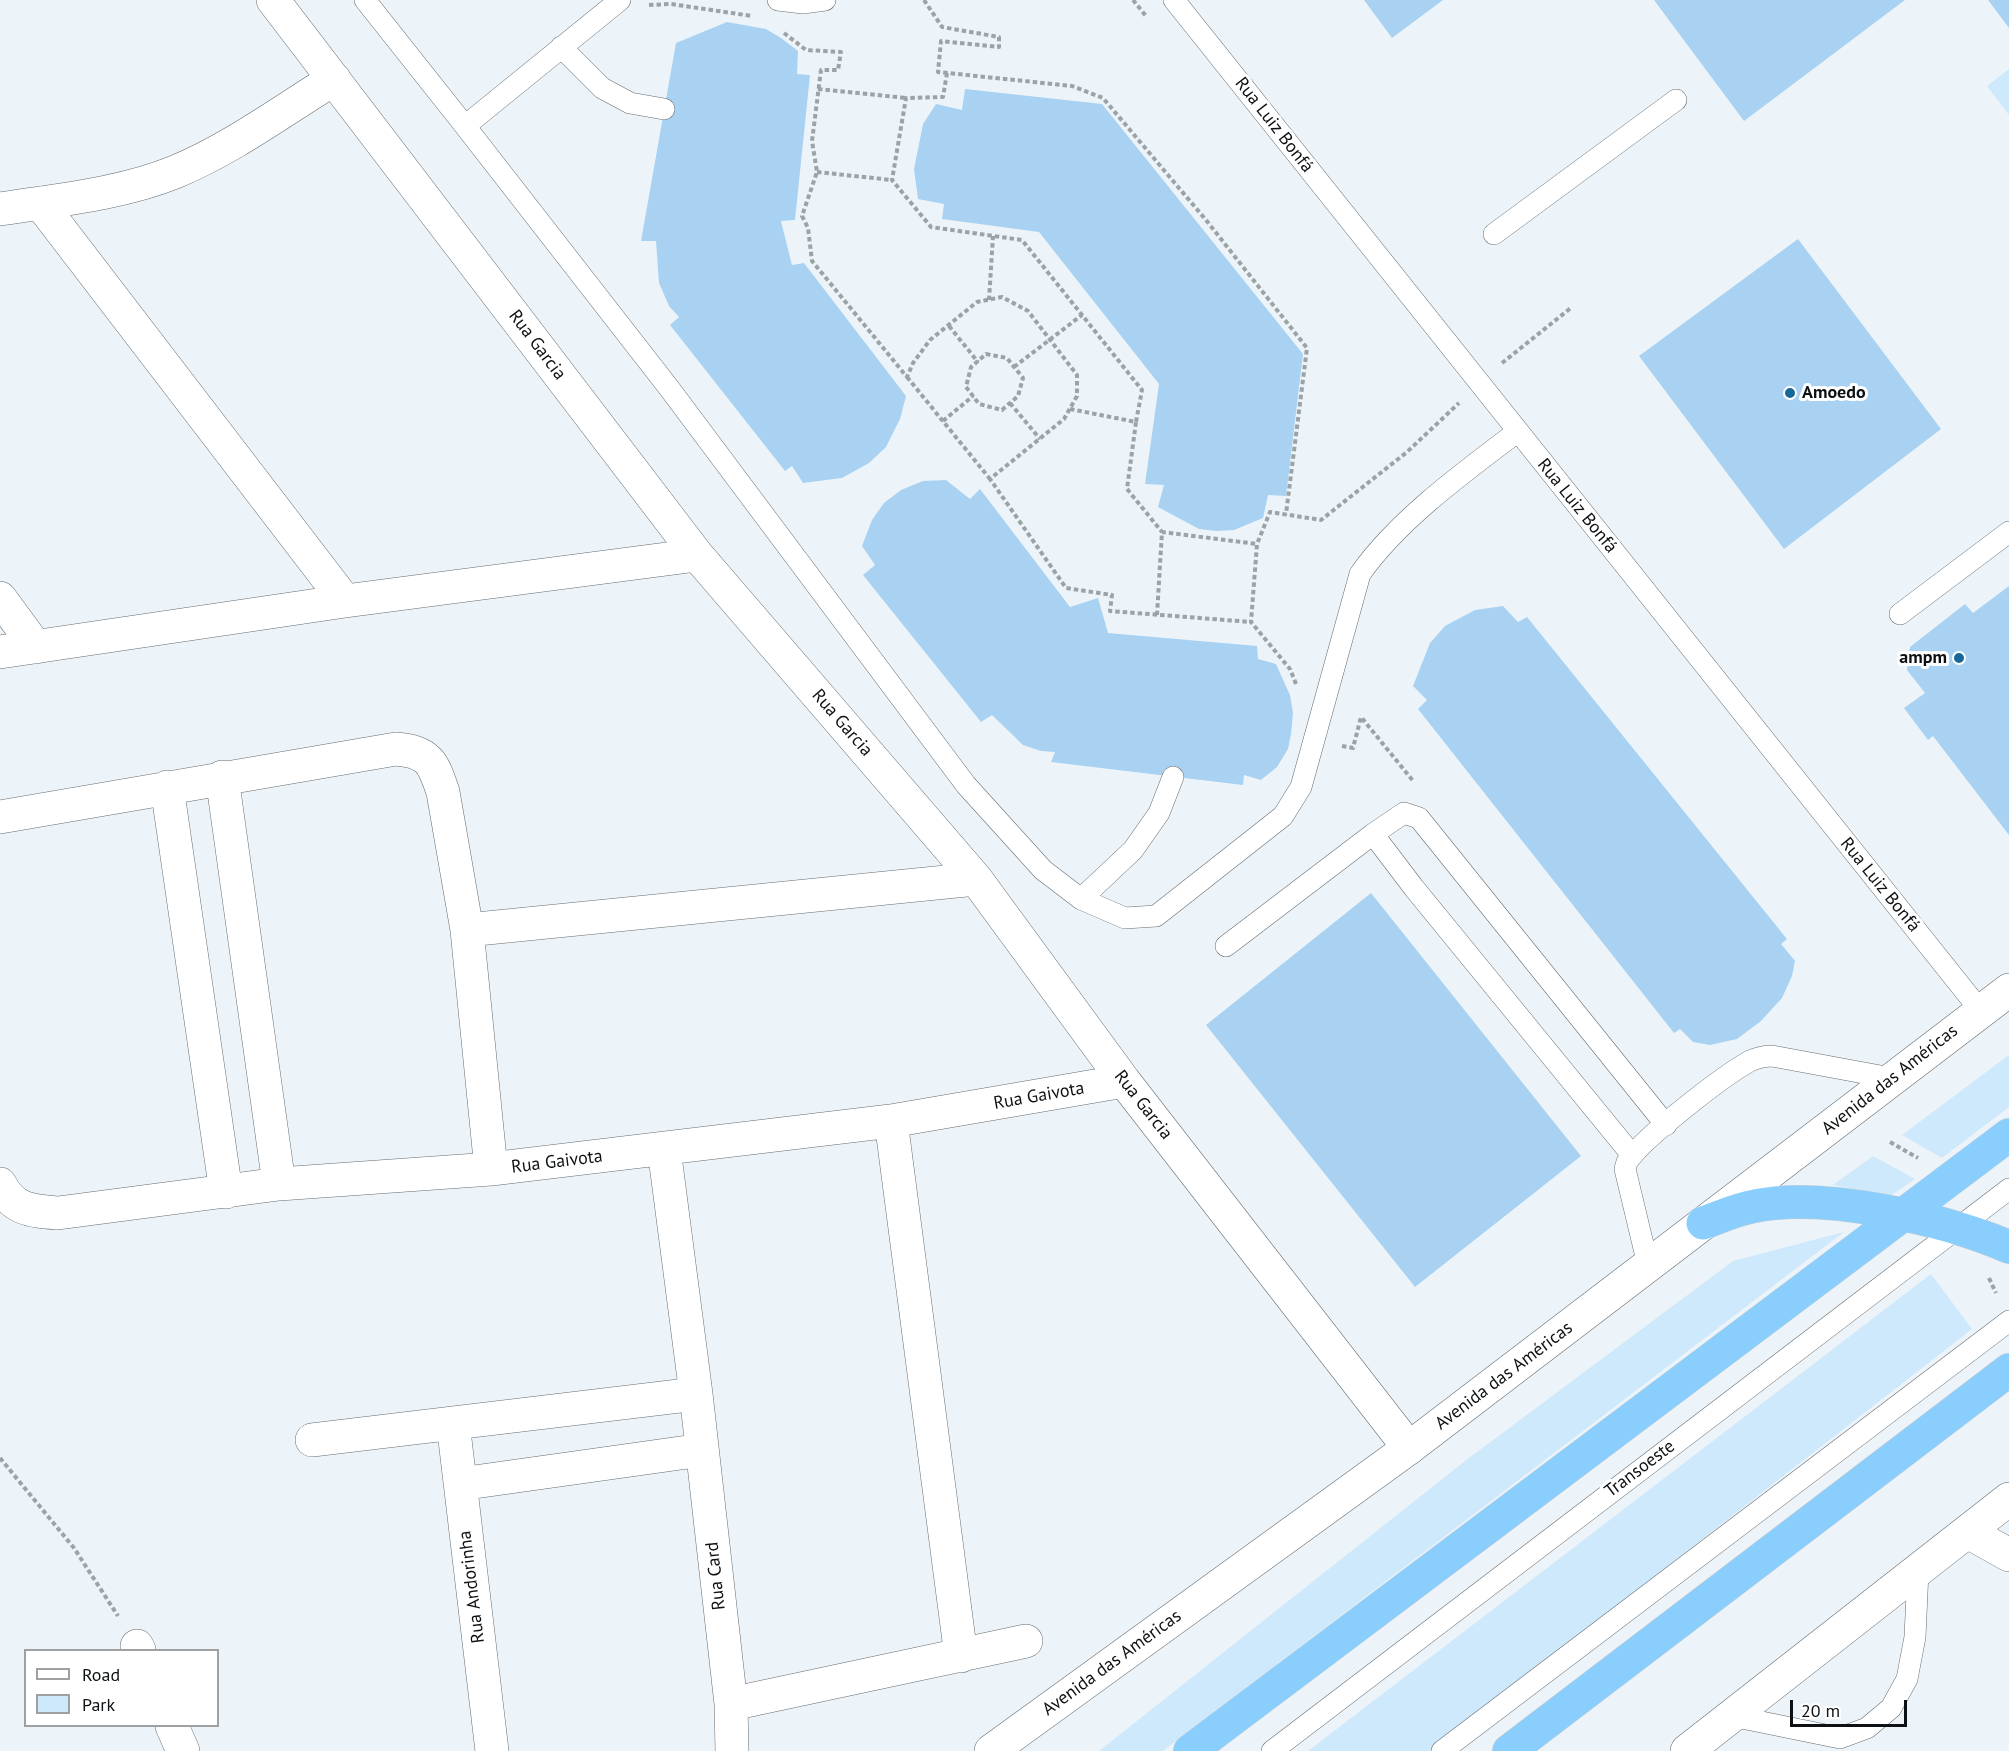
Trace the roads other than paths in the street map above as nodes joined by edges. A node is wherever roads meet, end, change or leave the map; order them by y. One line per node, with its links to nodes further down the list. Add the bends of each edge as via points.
1 (273, 0): 8 (street, Rua Garcia)
2 (365, 0): 11 (lane)
3 (620, 0): 7 (lane)
4 (778, 0): 5 (lane)
5 (825, 0)
6 (1174, 0): 15 (lane, Rua Luiz Bonfá)
7 (561, 47): 10 (lane, via 602,87 630,104); 11 (lane)
8 (334, 79): 12 (street, via 201,161 173,173 141,184); 17 (street, Rua Garcia)
9 (1676, 100): 14 (lane)
10 (664, 109)
11 (465, 126): 29 (lane, via 669,388 966,785 1044,870)
12 (40, 202): 13 (street); 19 (street)
13 (0, 209)
14 (1494, 234)
15 (1517, 432): 29 (lane, via 1452,481 1372,557 1360,574 1301,787 1283,816 1156,916 1125,918); 33 (lane, Rua Luiz Bonfá)
16 (2009, 532): 20 (lane)
17 (697, 555): 19 (street); 28 (street, Rua Garcia)
18 (0, 598): 21 (street)
19 (345, 601): 21 (street)
20 (1900, 614)
21 (36, 647): 22 (street)
22 (0, 652)
23 (222, 777): 25 (street); 30 (street, via 396,749 415,751 428,759 443,792); 43 (street)
24 (1173, 777): 29 (lane, via 1159,813 1133,850)
25 (167, 787): 26 (street); 45 (street)
26 (0, 817)
27 (1373, 834): 31 (lane); 37 (lane, via 1397,815 1413,814 1419,818); 40 (lane)
28 (976, 879): 30 (street); 35 (street, Rua Garcia)
29 (1082, 900)
30 (467, 930): 41 (street)
31 (1226, 946)
32 (2009, 990): 33 (street, Avenida das Américas)
33 (1980, 1010): 34 (street, Avenida das Américas)
34 (1891, 1078): 37 (lane, via 1762,1056 1740,1067); 47 (street, Avenida das Américas)
35 (1125, 1081): 36 (street, Rua Gaivota); 56 (street, Rua Garcia)
36 (891, 1121): 39 (street, Rua Gaivota); 64 (street)
37 (1666, 1125): 40 (lane)
38 (2009, 1135): 46 (highway)
39 (664, 1149): 41 (street, Rua Gaivota); 53 (street, Rua Card)
40 (1632, 1155): 50 (lane, via 1625,1170)
41 (491, 1169): 43 (street, Rua Gaivota)
42 (0, 1184): 45 (street, Rua Gaivota, via 7,1198 30,1211 58,1214)
43 (279, 1184): 45 (street, Rua Gaivota)
44 (2009, 1189): 48 (lane, Transoeste)
45 (225, 1192)
46 (1903, 1215): 47 (highway, via 1833,1204 1787,1202 1754,1206); 48 (highway); 73 (highway)
47 (1703, 1223): 50 (street, Avenida das Américas)
48 (1958, 1227): 49 (highway); 74 (lane, Transoeste)
49 (2009, 1247)
50 (1648, 1265): 56 (street, Avenida das Américas)
51 (2009, 1321): 75 (lane)
52 (2009, 1370): 76 (highway)
53 (696, 1394): 54 (street); 57 (street, Rua Card)
54 (453, 1423): 55 (street); 58 (street, Rua Andorinha)
55 (312, 1440)
56 (1409, 1448): 72 (street, Avenida das Américas)
57 (702, 1450): 58 (street); 65 (street, Rua Card)
58 (460, 1484): 70 (street, Rua Andorinha)
59 (2009, 1499): 60 (street)
60 (1968, 1532): 61 (street); 62 (street)
61 (2009, 1555)
62 (1918, 1571): 66 (street); 66 (lane, via 1915,1637 1907,1679 1891,1708 1867,1728 1840,1738)
63 (1026, 1641): 64 (street)
64 (961, 1656): 65 (street)
65 (731, 1704): 71 (street, Rua Card)
66 (1732, 1716): 68 (street)
67 (173, 1727): 69 (street)
68 (1704, 1746)
69 (183, 1751)
70 (492, 1751)
71 (732, 1751)
72 (991, 1751)
73 (1190, 1751)
74 (1272, 1751)
75 (1442, 1751)
76 (1509, 1751)

